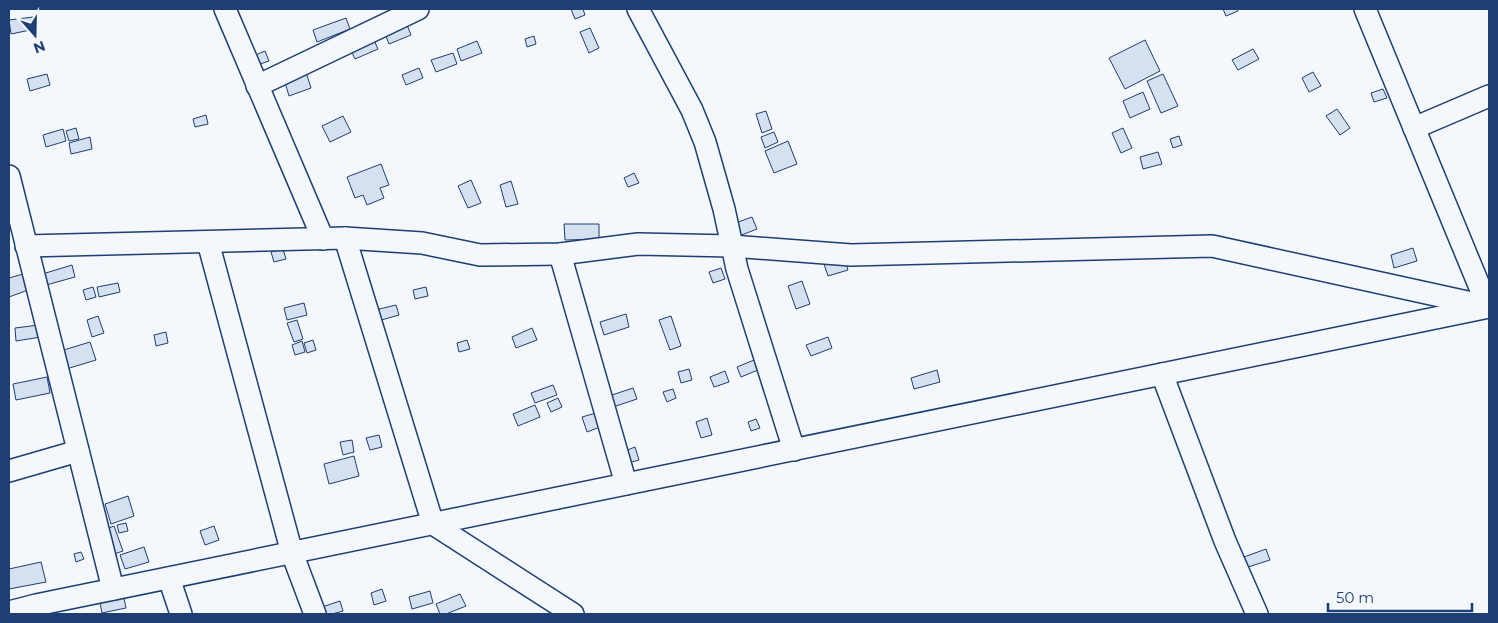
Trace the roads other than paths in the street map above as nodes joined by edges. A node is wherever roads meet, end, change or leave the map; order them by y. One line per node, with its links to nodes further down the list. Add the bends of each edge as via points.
1 (225, 9): 5 (street)
2 (418, 9): 5 (street)
3 (638, 9): 13 (street, via 692,110 716,176)
4 (1365, 9): 7 (street)
5 (257, 86): 11 (street)
6 (1489, 96): 7 (street)
7 (1414, 128): 15 (street)
8 (9, 176): 9 (street)
9 (19, 235): 12 (street); 18 (street)
10 (345, 238): 11 (street); 14 (street, via 422,244 480,255); 21 (street)
11 (323, 239): 12 (street)
12 (208, 242): 22 (street)
13 (732, 246): 14 (street, via 638,244); 15 (street, via 851,254 1212,246); 17 (street)
14 (560, 254): 20 (street)
15 (1489, 307): 16 (street)
16 (1162, 374): 17 (street); 30 (street, via 1225,541)
17 (794, 450): 20 (street)
18 (78, 451): 19 (street); 24 (street)
19 (9, 471)
20 (626, 484): 21 (street)
21 (433, 524): 22 (street); 29 (street)
22 (292, 553): 23 (street); 28 (street)
23 (168, 578): 24 (street); 27 (street)
24 (113, 590): 25 (street)
25 (38, 610): 26 (street)
26 (9, 612)
27 (181, 614)
28 (315, 614)
29 (573, 614)
30 (1258, 614)

